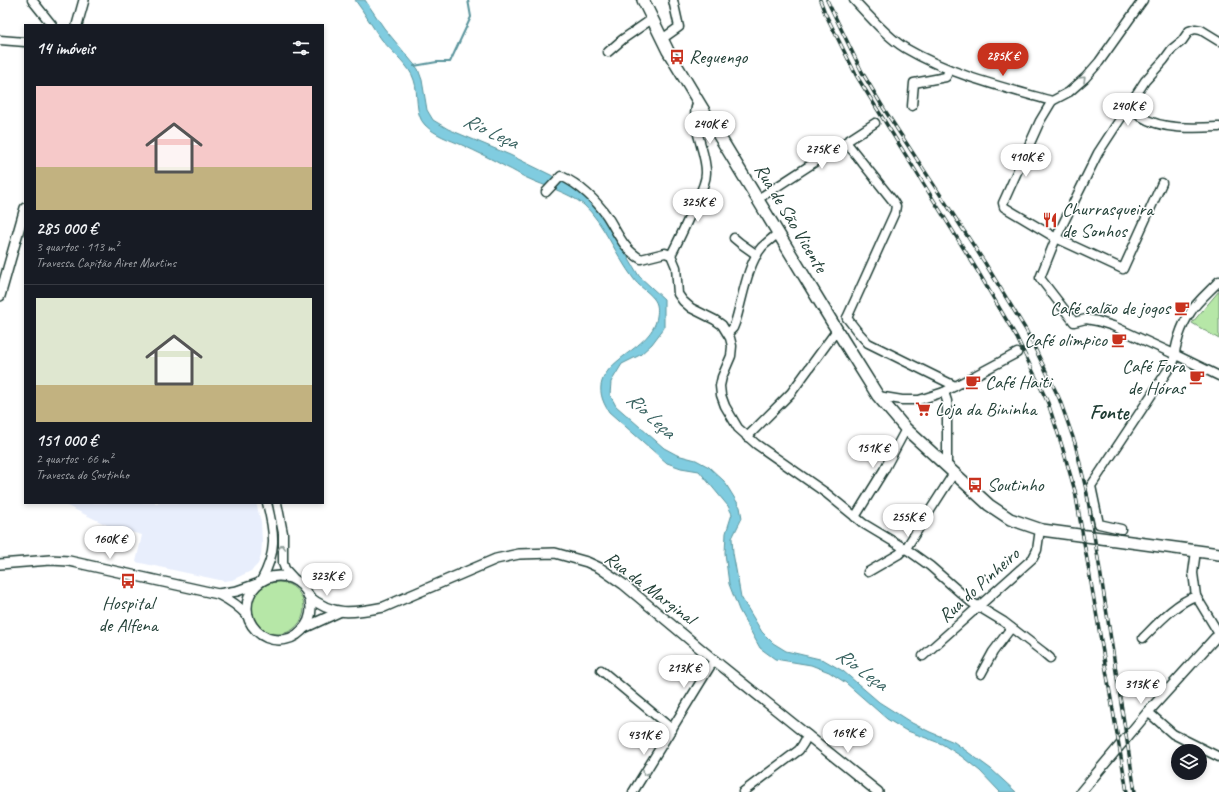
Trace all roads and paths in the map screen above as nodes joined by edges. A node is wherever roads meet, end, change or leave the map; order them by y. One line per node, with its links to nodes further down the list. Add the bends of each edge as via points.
1 (32, 0): 8 (street)
2 (84, 0): 9 (street)
3 (643, 0): 7 (main road, Rua de São Vicente)
4 (673, 0): 10 (street, via 679,27)
5 (854, 0): 15 (street, via 904,47)
6 (1143, 0): 17 (street, one-way to 6, via 1069,92 1085,78)
7 (652, 19): 10 (main road, Rua de São Vicente); 14 (street)
8 (51, 24)
9 (77, 24)
10 (662, 39): 16 (main road, Rua de São Vicente)
11 (0, 40): 13 (street)
12 (1219, 41): 19 (street, via 1201,30 1189,31 1145,81)
13 (24, 42)
14 (608, 52)
15 (949, 70): 17 (street); 18 (street, via 946,77 914,83)
16 (698, 101): 25 (main road, Rua de São Vicente); 30 (street, via 695,115 706,176)
17 (1052, 101): 29 (street, via 1040,121 1003,203 1004,207)
18 (912, 106)
19 (1130, 106): 21 (street, via 1143,118 1162,124 1199,128); 29 (street, via 1098,153)
20 (876, 123): 22 (street)
21 (1219, 126)
22 (846, 142): 25 (street); 34 (street, via 896,206)
23 (1162, 183): 29 (street, via 1123,269)
24 (546, 192): 30 (street, via 561,176 571,180 599,206 631,254 641,259 665,253)
25 (758, 200): 27 (main road, Rua de São Vicente)
26 (24, 212): 33 (street)
27 (778, 233): 31 (street); 35 (main road, Rua de São Vicente)
28 (734, 238): 31 (street)
29 (1056, 238): 38 (street, via 1040,278 1074,322 1086,319 1108,324)
30 (671, 255): 36 (street, via 676,266 678,294 691,308 715,320)
31 (757, 255): 36 (street, via 735,323)
32 (1219, 281): 38 (street, via 1190,313)
33 (0, 296)
34 (847, 318): 35 (street); 40 (street, via 868,343)
35 (836, 328): 42 (main road, Rua de São Vicente); 44 (street, via 791,393)
36 (728, 332): 44 (street, via 732,346 731,356 722,377 721,395 732,420)
37 (1017, 353): 40 (street)
38 (1174, 354): 39 (street); 50 (street, via 1174,361 1091,486 1099,524)
39 (1219, 376)
40 (956, 386): 41 (street)
41 (944, 392): 42 (street, via 919,400); 45 (street, via 947,401)
42 (878, 396): 43 (main road, Rua de São Vicente)
43 (906, 429): 45 (main road, Rua de São Vicente); 48 (street)
44 (747, 437): 48 (street)
45 (950, 470): 49 (main road, Rua de São Vicente, via 989,505 1010,519); 51 (street)
46 (267, 504): 57 (street, via 273,528 273,552 270,564)
47 (277, 504): 56 (street, one-way to 47, via 283,563 282,527)
48 (855, 517): 51 (street)
49 (1040, 529): 52 (main road, Rua de São Vicente); 61 (street, Rua do Pinheiro, via 1037,550 1033,558)
50 (1121, 529)
51 (906, 548): 55 (street); 61 (street)
52 (1196, 551): 53 (main road, Rua de São Vicente); 60 (street, via 1193,573)
53 (1219, 554)
54 (0, 564): 58 (street, via 69,561)
55 (868, 572)
56 (296, 581): 57 (street, via 279,576); 59 (street)
57 (259, 582): 58 (street, via 237,591); 63 (street, via 249,595)
58 (218, 594): 63 (street, via 236,604)
59 (308, 596): 62 (street, Rua da Marginal, via 318,604); 64 (street, via 310,612)
60 (1196, 596): 66 (street); 67 (street, via 1188,598)
61 (978, 607): 65 (street); 68 (street, Rua do Pinheiro)
62 (339, 612): 64 (street, Rua da Marginal); 70 (street, Rua da Marginal, via 384,607 496,559 519,554 555,553 600,568)
63 (248, 616): 64 (street, via 257,631 272,639 290,638)
64 (304, 628)
65 (1011, 628): 69 (street); 72 (street)
66 (1219, 635): 73 (street)
67 (1143, 638)
68 (923, 656)
69 (1050, 658)
70 (714, 660): 74 (street); 75 (street, Rua da Marginal)
71 (602, 670): 74 (street)
72 (981, 674)
73 (1148, 712): 76 (street, via 1173,734); 80 (street)
74 (672, 729): 78 (street, one-way to 78)
75 (808, 735): 77 (street, Rua da Marginal); 79 (street, via 799,750)
76 (1219, 757)
77 (878, 791)
78 (633, 792)
79 (743, 792)
80 (1081, 792)

